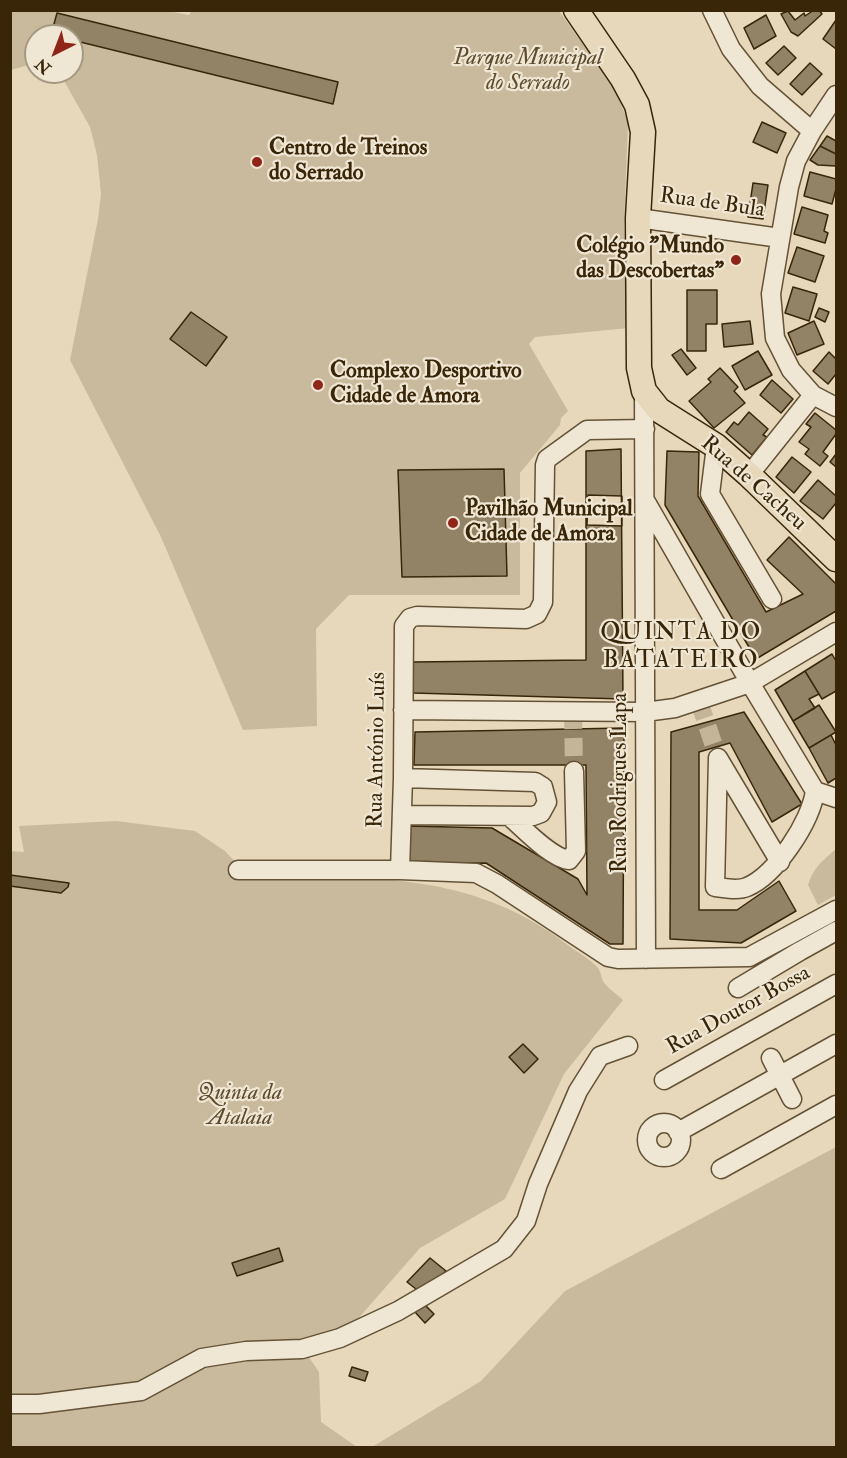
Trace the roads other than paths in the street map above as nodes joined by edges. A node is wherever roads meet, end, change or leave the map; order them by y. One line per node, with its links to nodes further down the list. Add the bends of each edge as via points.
1 (576, 10): 5 (main road, via 637,105 643,132)
2 (713, 11): 4 (street, via 731,49 760,86)
3 (837, 95): 4 (street)
4 (812, 131): 6 (street, via 796,161)
5 (638, 219): 6 (street, Rua de Bula); 7 (main road, via 639,368)
6 (780, 237): 8 (street, via 771,294 775,338 791,370)
7 (644, 391): 10 (street, Rua Rodrigues Lapa); 11 (main road, Rua de Cacheu, via 659,410)
8 (813, 395): 9 (street); 12 (street)
9 (837, 407)
10 (645, 429): 13 (street, Rua Rodrigues Lapa); 18 (street, Rua António Luís, via 587,430 547,459 543,602 537,614 526,619 410,618 403,630)
11 (716, 446): 12 (main road, Rua de Cacheu); 15 (street, via 710,494)
12 (749, 475): 14 (main road, Rua de Cacheu)
13 (646, 501): 17 (street); 19 (street, Rua Rodrigues Lapa)
14 (837, 559)
15 (772, 599)
16 (837, 632): 17 (street)
17 (750, 683): 19 (street, via 675,708); 22 (street)
18 (403, 710): 19 (street); 21 (street, Rua António Luís)
19 (645, 712): 31 (street, Rua Rodrigues Lapa)
20 (574, 771): 25 (street, via 576,851 569,860 545,847)
21 (403, 778): 24 (street, Rua António Luís); 25 (street, via 531,782 543,787 547,802 541,813)
22 (814, 791): 23 (street); 26 (street, via 812,808)
23 (837, 798)
24 (402, 815): 25 (street); 28 (street, Rua António Luís)
25 (509, 816)
26 (780, 862): 26 (street, via 729,777 717,758 715,887 749,886)
27 (238, 870): 28 (street)
28 (400, 870): 31 (street, via 476,873 608,957)
29 (837, 910): 31 (street, via 749,957)
30 (837, 931): 33 (street)
31 (646, 959)
32 (837, 984): 34 (street, Rua Doutor Bossa)
33 (738, 988)
34 (755, 1029): 37 (street); 38 (street, Rua Doutor Bossa)
35 (837, 1044): 37 (street)
36 (628, 1046): 43 (street, via 600,1056 578,1091 526,1221 504,1249 398,1311 340,1338 302,1349 246,1351 202,1358 141,1391)
37 (780, 1076): 40 (street); 41 (street)
38 (664, 1080)
39 (837, 1105): 40 (street)
40 (798, 1110): 42 (street)
41 (678, 1132)
42 (721, 1169)
43 (10, 1404)

